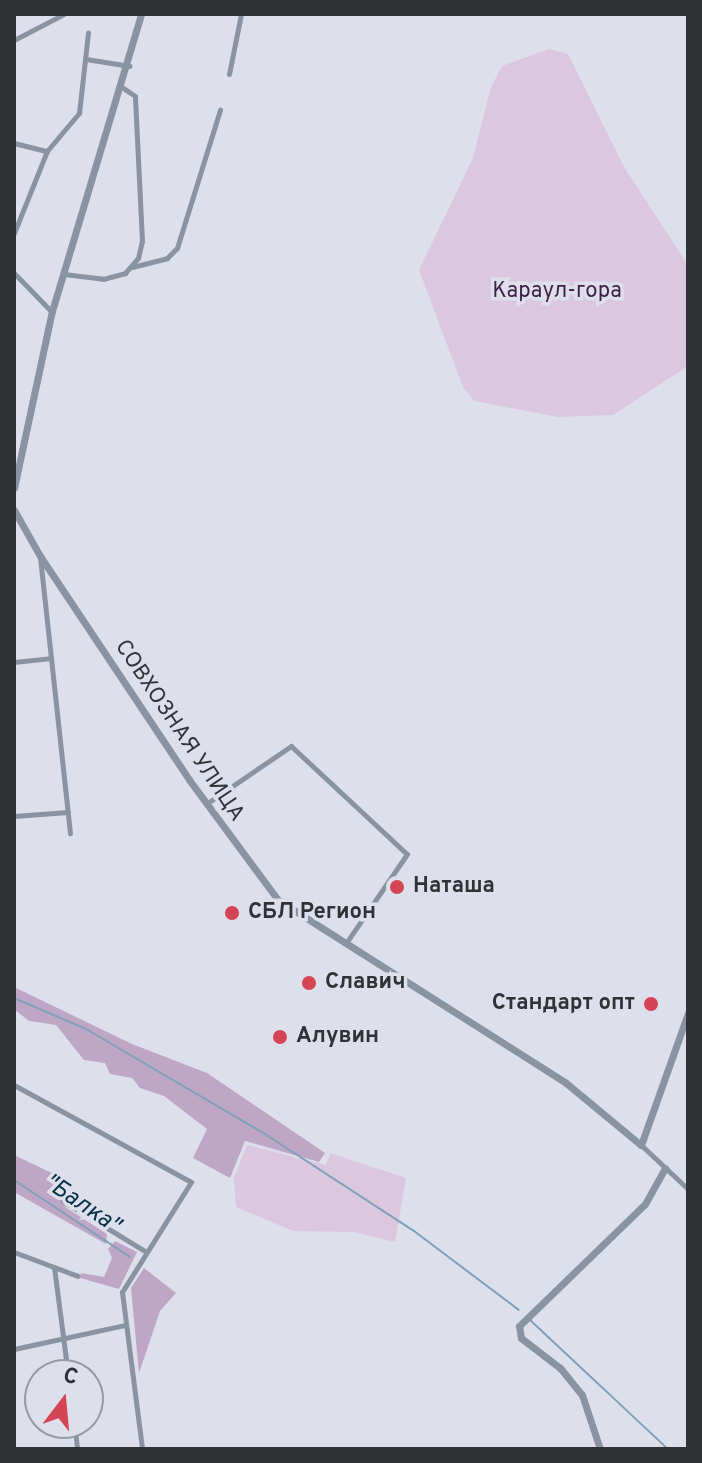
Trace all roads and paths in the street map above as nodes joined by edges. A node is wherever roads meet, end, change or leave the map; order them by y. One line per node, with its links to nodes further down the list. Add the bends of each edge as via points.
1 (64, 14): 5 (street)
2 (141, 14): 7 (street)
3 (241, 14): 8 (street)
4 (88, 33): 6 (street)
5 (14, 40)
6 (86, 59): 7 (street); 12 (street, via 79,113)
7 (129, 66): 9 (street)
8 (229, 74)
9 (123, 88): 14 (street, via 135,96 142,241); 16 (street)
10 (220, 110): 14 (street, via 177,248 167,258)
11 (14, 143): 12 (street)
12 (47, 151): 13 (street)
13 (14, 233)
14 (130, 267): 16 (street, via 103,279)
15 (14, 273): 17 (street)
16 (64, 274): 17 (street)
17 (52, 311): 18 (street)
18 (14, 488)
19 (14, 510): 20 (street, СОВХОЗНАЯ УЛИЦА)
20 (40, 556): 21 (street); 23 (street, СОВХОЗНАЯ УЛИЦА)
21 (51, 658): 22 (street); 24 (street)
22 (14, 662)
23 (206, 804): 27 (street, СОВХОЗНАЯ УЛИЦА, via 278,900); 27 (street, via 291,746 407,854)
24 (68, 812): 25 (street); 26 (street)
25 (14, 816)
26 (70, 833)
27 (345, 943): 30 (street, СОВХОЗНАЯ УЛИЦА, via 566,1083)
28 (688, 1013): 30 (street)
29 (14, 1085): 34 (street, via 191,1182)
30 (641, 1145): 31 (street, СОВХОЗНАЯ УЛИЦА)
31 (665, 1168): 32 (street, СОВХОЗНАЯ УЛИЦА); 43 (street, via 645,1204 519,1326 521,1338 560,1368 582,1395)
32 (688, 1189)
33 (63, 1201): 34 (street)
34 (145, 1251): 38 (street, via 123,1288)
35 (14, 1252): 36 (street)
36 (54, 1267): 37 (street); 39 (street)
37 (78, 1276)
38 (125, 1325): 39 (street); 42 (street)
39 (65, 1340): 40 (street); 41 (street)
40 (14, 1349)
41 (67, 1359)
42 (142, 1449)
43 (600, 1449)

